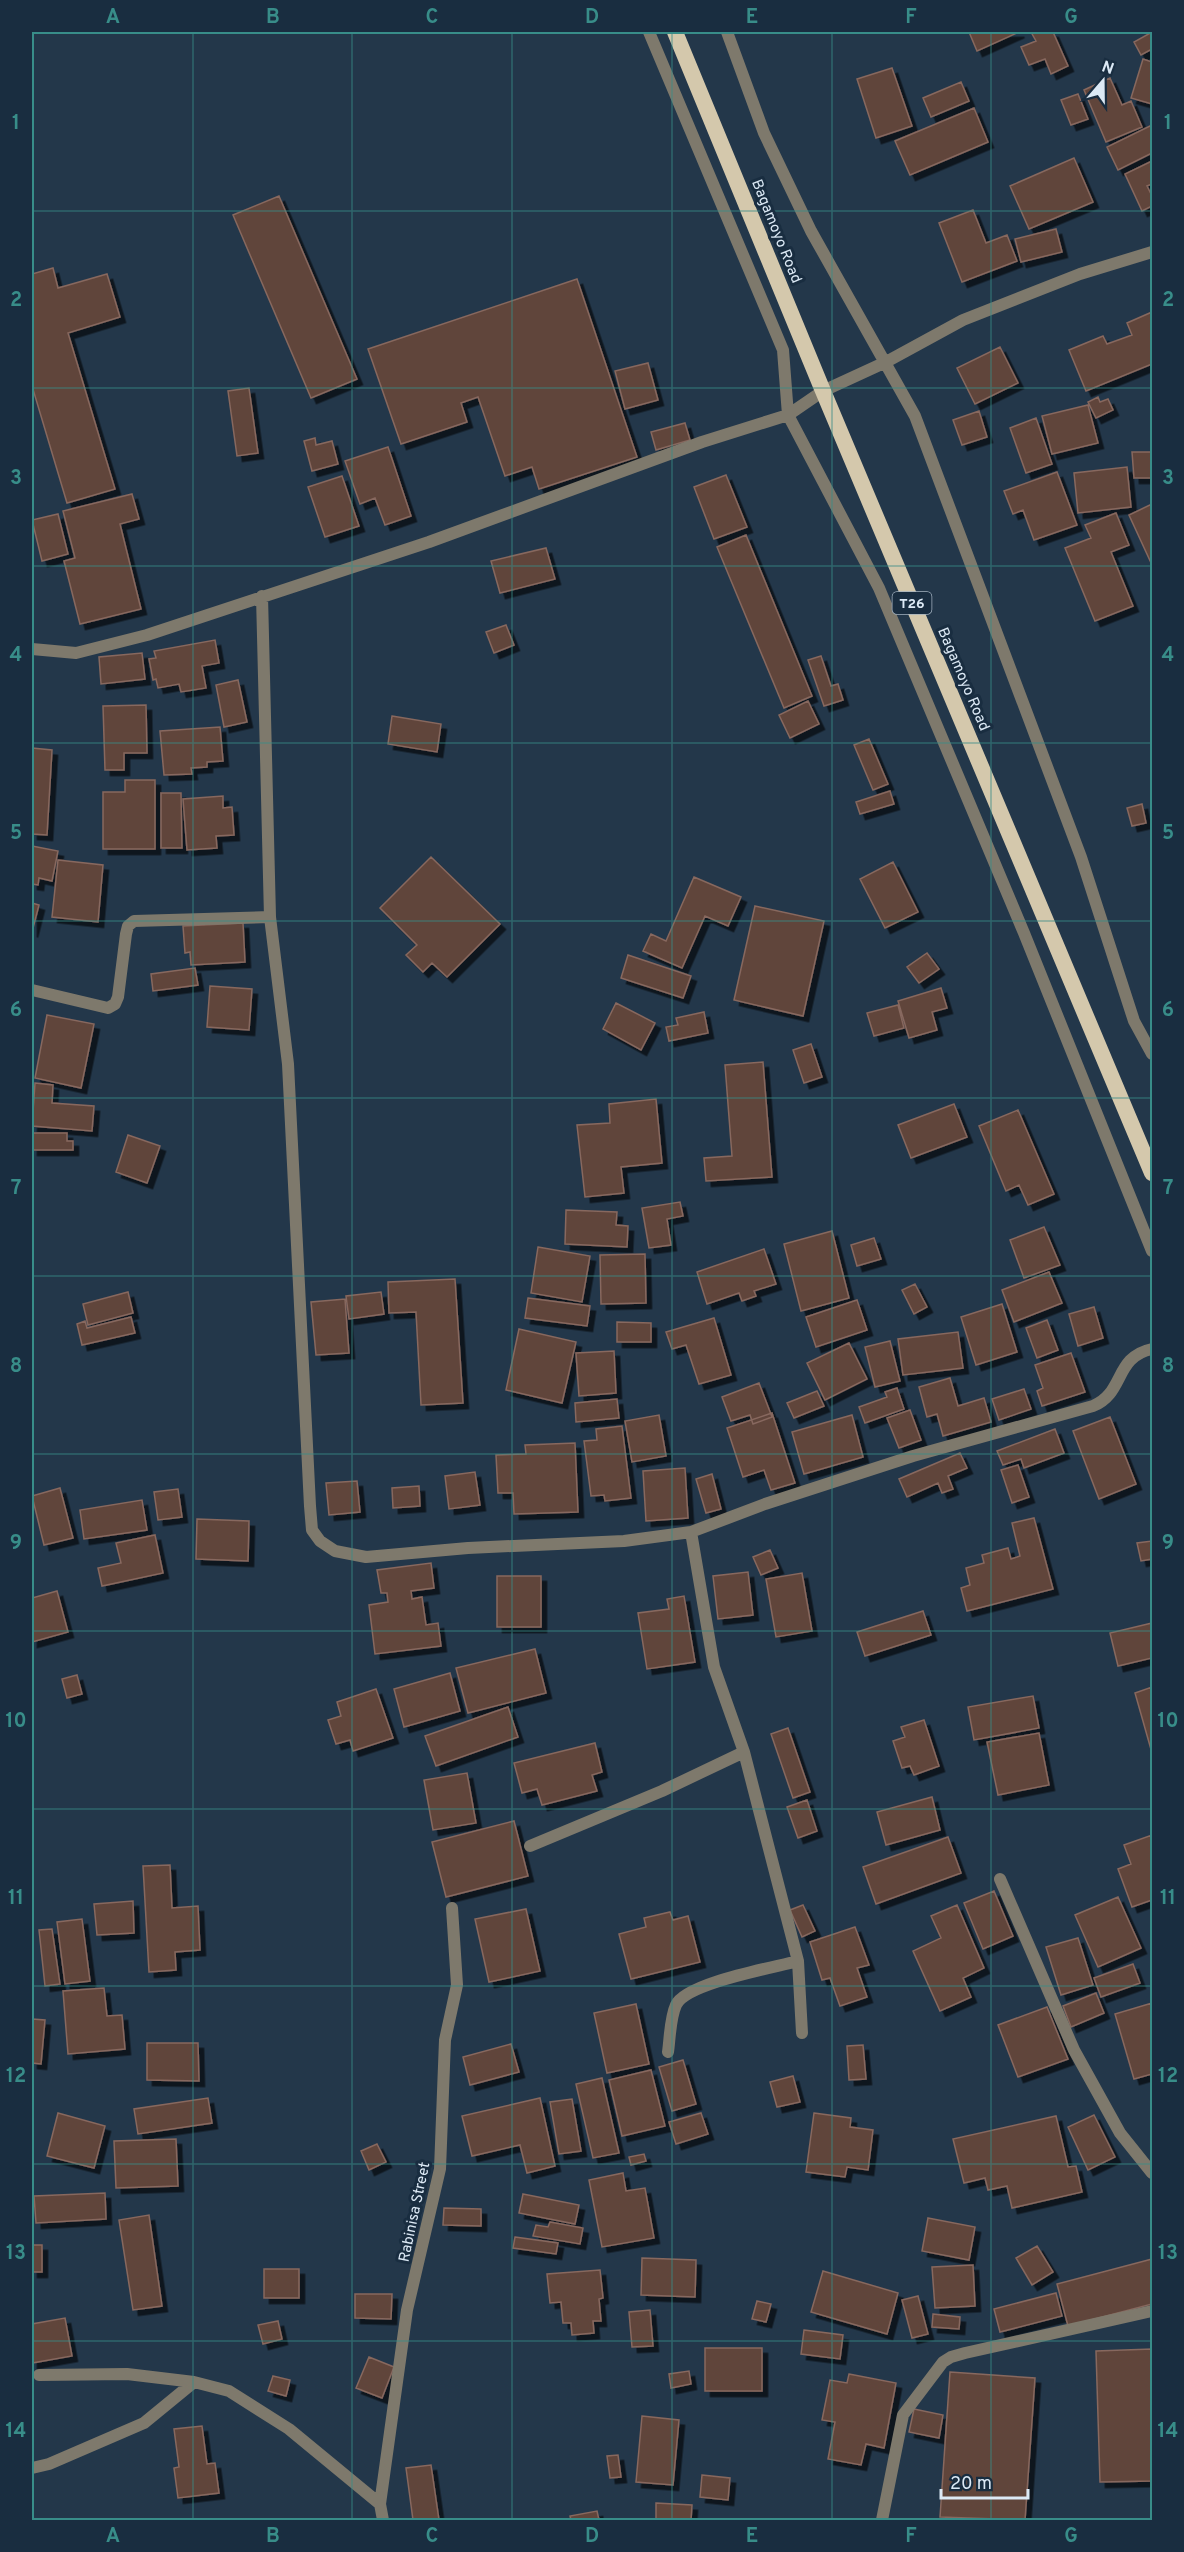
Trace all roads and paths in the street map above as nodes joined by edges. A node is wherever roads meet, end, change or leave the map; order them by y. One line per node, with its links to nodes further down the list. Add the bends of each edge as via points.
1 (649, 32): 7 (street, via 783,350)
2 (675, 32): 6 (highway, Bagamoyo Road / T26)
3 (727, 32): 5 (street, via 764,133 811,231)
4 (1152, 252): 5 (street, via 1080,274 963,321)
5 (886, 362): 6 (street); 12 (street, via 915,416 1081,857 1134,1021)
6 (823, 391): 7 (street); 13 (highway, Bagamoyo Road / T26)
7 (788, 415): 8 (street, via 702,442 429,542); 14 (street, via 879,588)
8 (262, 596): 9 (street, via 76,653); 10 (street)
9 (32, 649)
10 (270, 917): 11 (street, via 134,921 126,934 118,997 108,1008); 16 (street, via 288,1064 312,1530 335,1551 366,1557)
11 (32, 990)
12 (1152, 1054)
13 (1152, 1173)
14 (1152, 1251)
15 (1152, 1349): 16 (street, via 1133,1356 1112,1392 1093,1406 913,1456)
16 (691, 1532): 17 (street, via 714,1667)
17 (744, 1752): 18 (street); 21 (street)
18 (530, 1846)
19 (1000, 1879): 24 (street, via 1074,2050 1120,2133)
20 (452, 1908): 29 (street, Rabinisa Street, via 457,1985 445,2040 440,2169 407,2310)
21 (798, 1961): 22 (street); 23 (street, via 716,1981 690,1992 676,2004)
22 (802, 2033)
23 (668, 2052)
24 (1152, 2173)
25 (1152, 2311): 31 (street, via 951,2356 943,2362 903,2415)
26 (39, 2375): 27 (street, via 127,2374)
27 (194, 2382): 28 (street, via 144,2423); 29 (street, via 229,2391 289,2429)
28 (32, 2468)
29 (380, 2504): 30 (street, Rabinisa Street)
30 (383, 2520)
31 (882, 2520)

